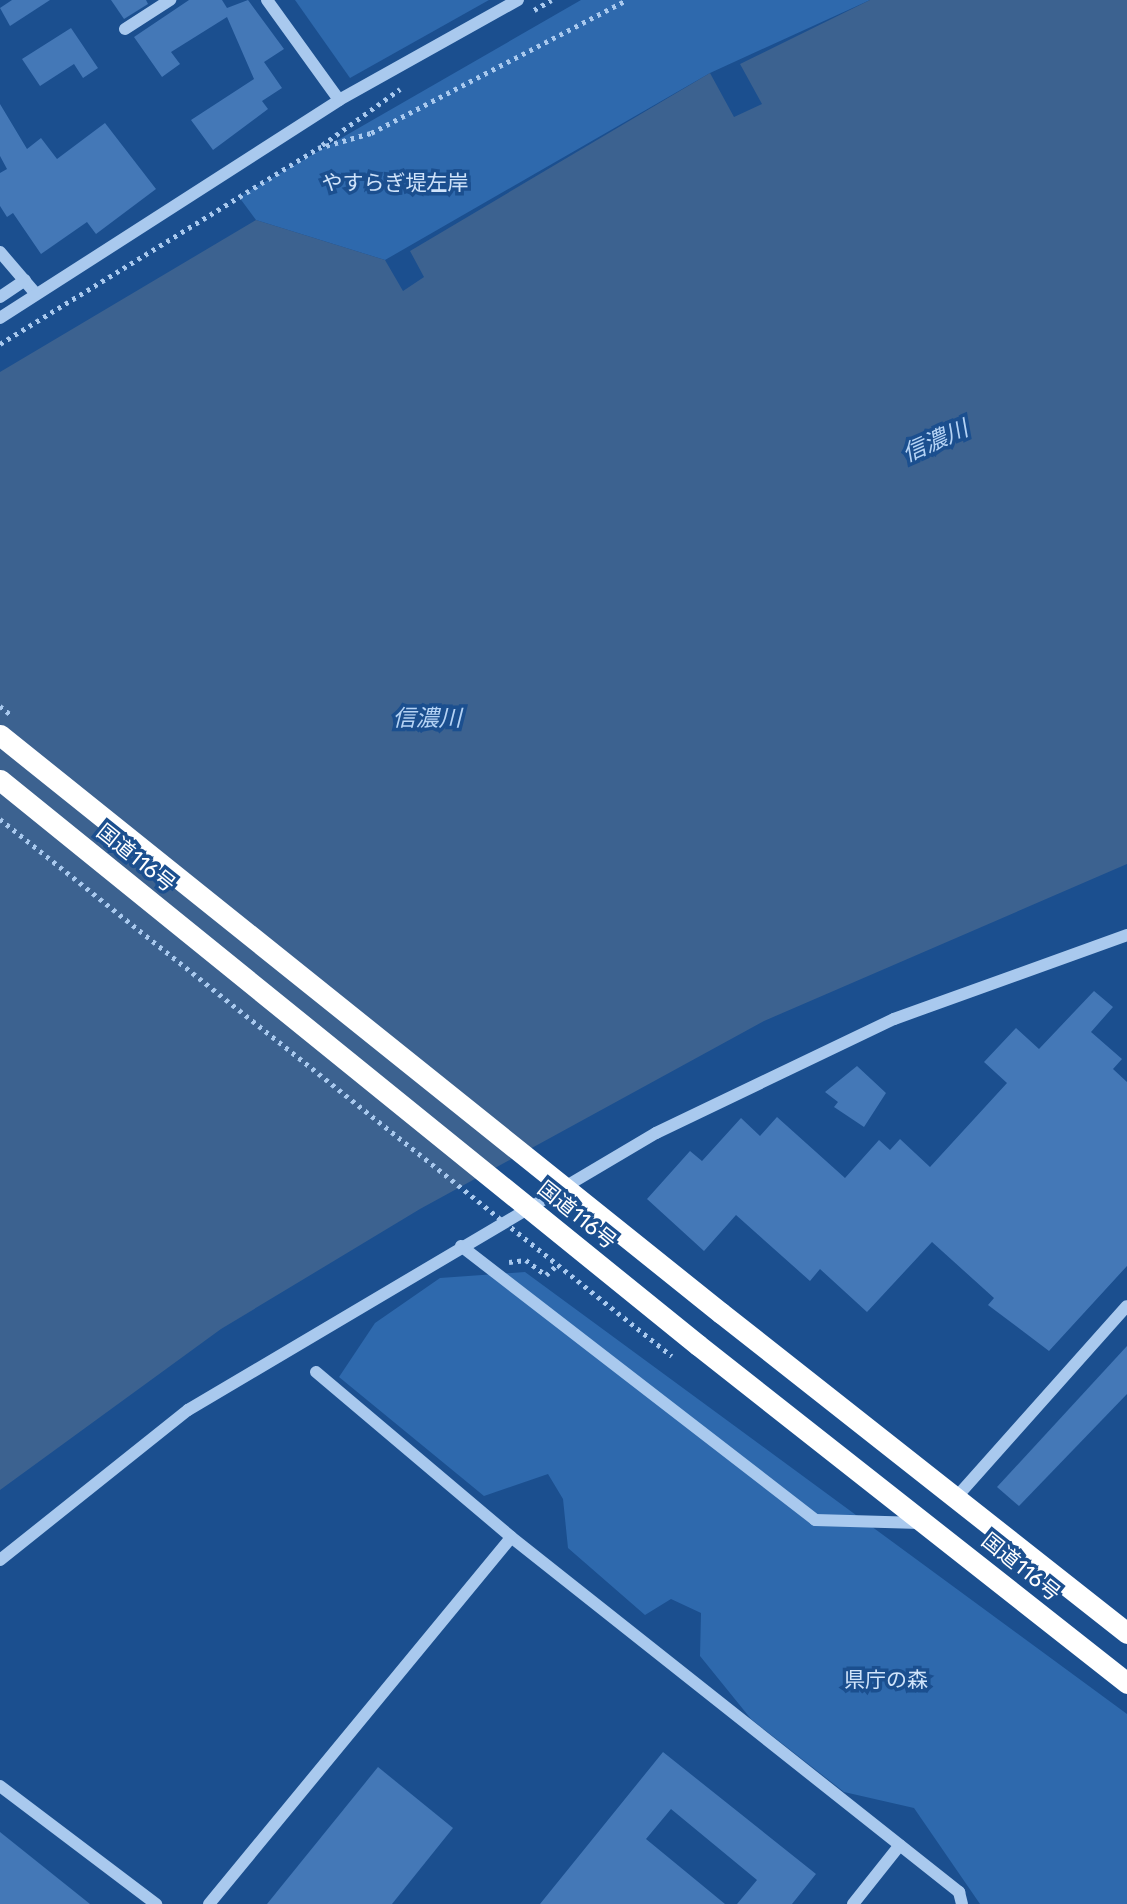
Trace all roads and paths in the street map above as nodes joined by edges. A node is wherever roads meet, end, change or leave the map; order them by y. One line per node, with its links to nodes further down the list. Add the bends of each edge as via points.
1 (170, 0): 5 (street)
2 (267, 0): 6 (street)
3 (518, 0): 6 (street)
4 (627, 0): 12 (path, via 371,134 318,148)
5 (125, 29)
6 (339, 100): 9 (street)
7 (0, 252): 8 (street)
8 (25, 280): 9 (street); 10 (street)
9 (36, 294): 11 (street)
10 (0, 297)
11 (0, 318)
12 (0, 344)
13 (0, 735): 23 (highway, 国道116号, bridge)
14 (0, 780): 24 (highway, 国道116号, bridge, via 698,1345)
15 (0, 820): 19 (path, bridge)
16 (1127, 935): 17 (street, via 894,1018 656,1133)
17 (461, 1246): 24 (street, via 815,1520); 26 (street, via 188,1410)
18 (501, 1263): 19 (path, via 526,1260 546,1275)
19 (555, 1267): 21 (path, bridge)
20 (1127, 1306): 23 (street)
21 (676, 1358)
22 (316, 1372): 25 (street)
23 (953, 1501): 27 (highway, 国道116号)
24 (928, 1523): 28 (highway, 国道116号)
25 (511, 1537): 30 (street); 32 (street)
26 (0, 1560)
27 (1127, 1633)
28 (1127, 1683)
29 (0, 1786): 31 (street)
30 (900, 1845): 33 (street); 34 (street, via 959,1892)
31 (156, 1904)
32 (209, 1904)
33 (853, 1904)
34 (962, 1904)

